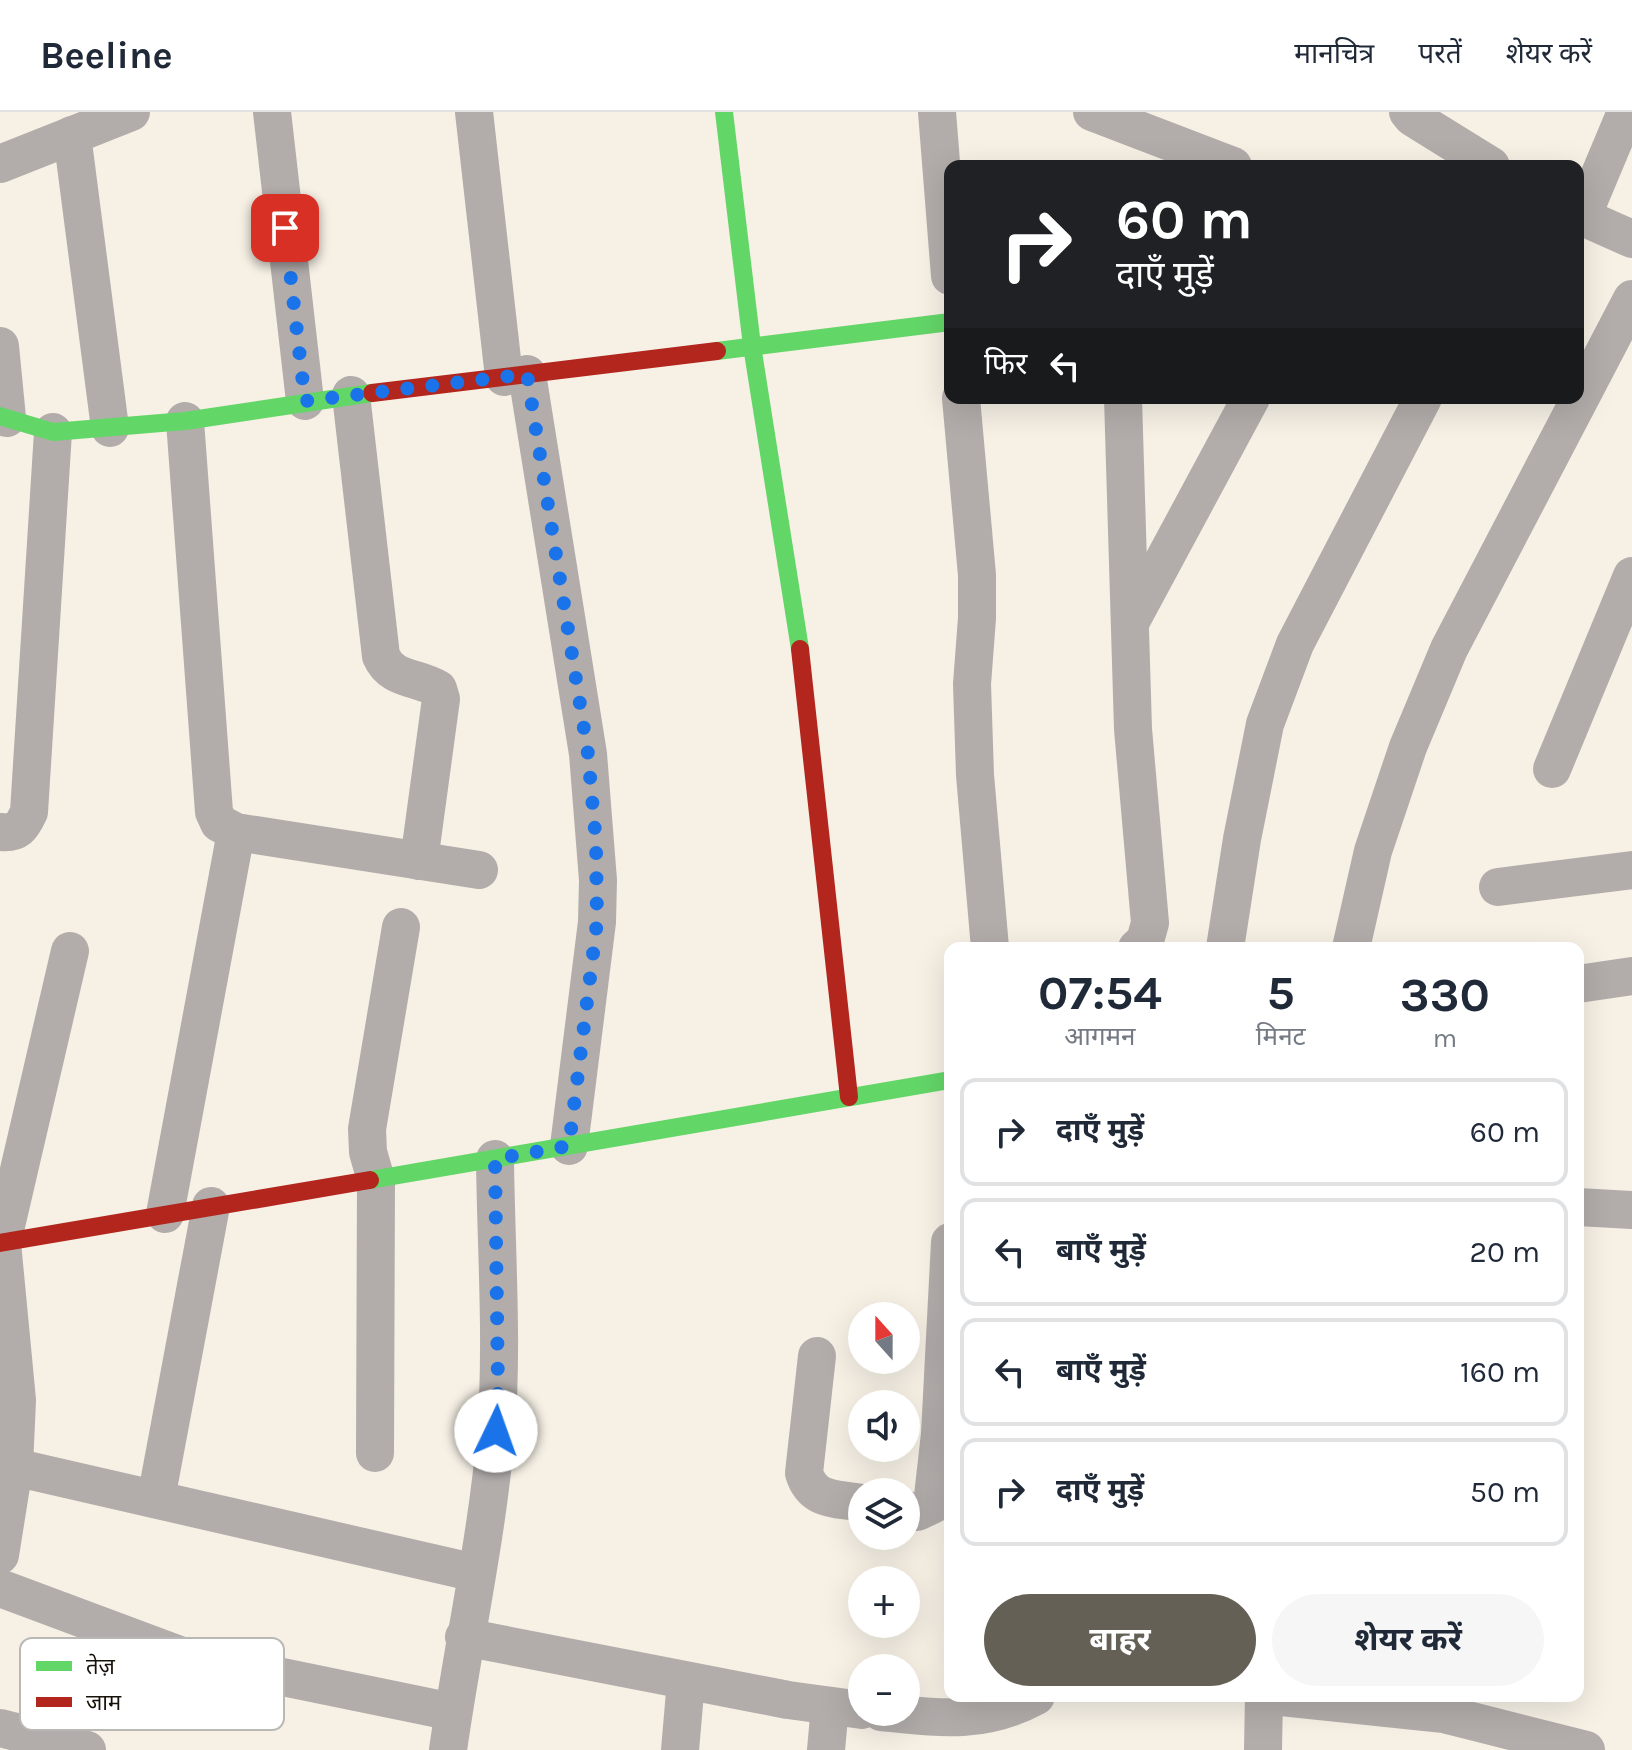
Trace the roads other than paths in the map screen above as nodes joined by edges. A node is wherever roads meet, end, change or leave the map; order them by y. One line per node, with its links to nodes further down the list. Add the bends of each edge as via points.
1 (131, 112): 9 (street)
2 (272, 112): 24 (street)
3 (474, 112): 21 (street)
4 (724, 112): 20 (street)
5 (937, 112): 13 (street)
6 (1092, 112): 10 (street)
7 (1408, 112): 11 (street)
8 (1626, 112): 14 (street)
9 (72, 135): 12 (street); 32 (street)
10 (1217, 160)
11 (1481, 160)
12 (0, 164)
13 (944, 200)
14 (1584, 207)
15 (1584, 218): 16 (street)
16 (1632, 239)
17 (1632, 299): 22 (street)
18 (944, 323): 20 (street)
19 (0, 346): 30 (street)
20 (752, 346): 21 (street); 52 (street, via 804,672)
21 (516, 375): 23 (street); 53 (street, via 588,754 596,855 597,922)
22 (1584, 391)
23 (351, 395): 24 (street); 39 (street, via 381,656 395,674 430,684 441,699)
24 (305, 401): 31 (street)
25 (962, 404): 44 (street, via 977,575 975,775)
26 (1123, 404): 35 (street)
27 (1248, 404): 35 (street)
28 (1420, 404): 46 (street, via 1295,644 1265,724)
29 (1577, 404): 47 (street, via 1449,649 1408,747 1373,851)
30 (3, 417): 33 (street)
31 (185, 421): 32 (street); 38 (street, via 214,812 219,823)
32 (110, 428): 33 (street)
33 (53, 432): 37 (street, via 29,812 13,833)
34 (1632, 576): 36 (street)
35 (1129, 624): 45 (street, via 1150,923)
36 (1552, 769)
37 (0, 832)
38 (236, 832): 39 (street); 59 (street)
39 (419, 861): 40 (street)
40 (479, 870)
41 (1632, 870): 42 (street)
42 (1498, 887)
43 (401, 927): 55 (street, via 367,1129)
44 (989, 942)
45 (1144, 942)
46 (1226, 942)
47 (1352, 942)
48 (70, 951): 60 (street)
49 (1632, 976): 50 (street)
50 (1584, 983)
51 (944, 1081): 52 (street)
52 (849, 1097): 53 (street)
53 (569, 1146): 54 (street)
54 (495, 1159): 55 (street); 69 (street, via 498,1388 491,1483)
55 (376, 1180): 56 (street); 63 (street)
56 (211, 1206): 59 (street); 65 (street)
57 (1584, 1207): 58 (street)
58 (1632, 1210)
59 (165, 1214): 60 (street)
60 (1, 1243): 64 (street, via 15,1371)
61 (817, 1356): 66 (street, via 804,1473 816,1494)
62 (944, 1440): 67 (street, via 932,1505)
63 (375, 1453)
64 (14, 1467): 65 (street); 68 (street)
65 (156, 1499): 69 (street)
66 (848, 1500)
67 (920, 1511)
68 (0, 1555)
69 (476, 1573): 71 (street)
70 (0, 1588): 72 (street)
71 (464, 1637): 74 (street); 79 (street)
72 (134, 1638)
73 (284, 1677): 79 (street)
74 (686, 1681): 78 (street); 84 (street)
75 (1026, 1702): 80 (street, via 987,1716)
76 (1264, 1702): 86 (street)
77 (1329, 1702): 87 (street, via 1444,1714)
78 (846, 1708): 85 (street)
79 (453, 1712): 83 (street)
80 (920, 1715)
81 (0, 1728): 82 (street)
82 (87, 1750)
83 (448, 1750)
84 (680, 1750)
85 (826, 1750)
86 (1263, 1750)
87 (1586, 1750)

